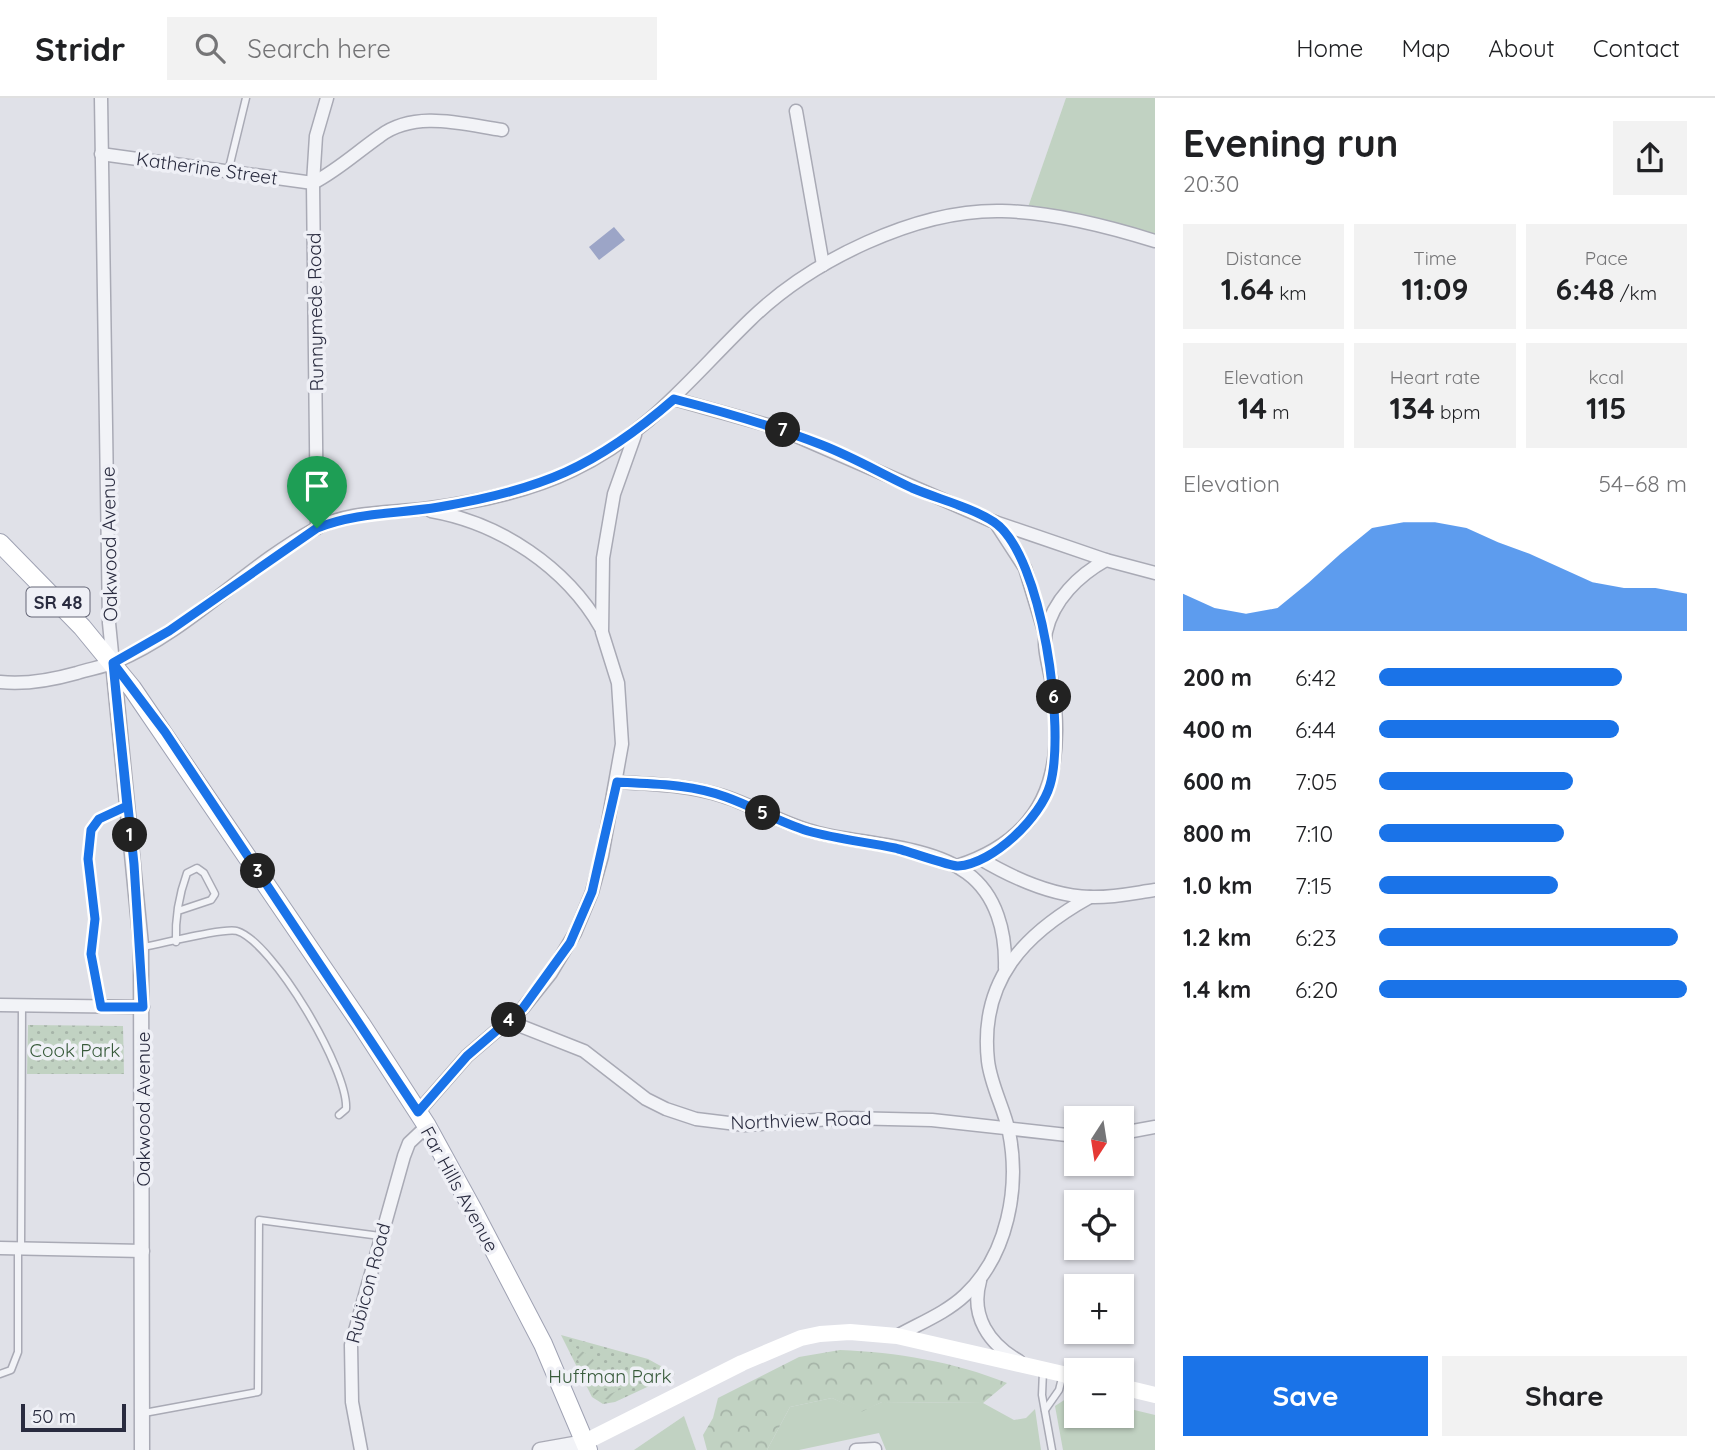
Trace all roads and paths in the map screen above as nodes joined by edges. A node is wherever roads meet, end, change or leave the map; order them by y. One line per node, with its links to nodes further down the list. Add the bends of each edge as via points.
1 (101, 98): 6 (street, Oakwood Avenue)
2 (246, 98): 7 (lane)
3 (327, 98): 8 (street, Runnymede Road, via 316,136)
4 (796, 111): 10 (street)
5 (502, 130): 8 (street, via 435,121 400,125)
6 (101, 154): 7 (street, Katherine Street); 21 (street, Oakwood Avenue)
7 (228, 172): 8 (street, Katherine Street)
8 (313, 183): 15 (street, Runnymede Road)
9 (1155, 241): 10 (street, via 1083,222 999,211 937,219 881,237)
10 (823, 265): 11 (street, via 755,316)
11 (674, 399): 12 (street); 14 (street, via 826,446)
12 (637, 432): 13 (street, via 611,450 543,482); 19 (street, Rubicon Road, via 623,464 607,527)
13 (423, 509): 15 (street, via 358,515); 19 (street, Rubicon Road, via 488,529 546,563 591,611)
14 (995, 523): 17 (street); 20 (street, via 1025,568)
15 (317, 528): 21 (street, via 169,631)
16 (0, 543): 21 (main road, Far Hills Avenue / SR 48)
17 (1106, 560): 18 (street); 20 (street, via 1081,577 1059,602)
18 (1155, 573)
19 (603, 632): 23 (street, Rubicon Road, via 622,715)
20 (1045, 634): 25 (street, via 1056,734 1051,784 1018,833)
21 (113, 663): 22 (street, via 37,681); 24 (street, Oakwood Avenue); 39 (main road, Far Hills Avenue / SR 48, via 165,732)
22 (0, 682)
23 (617, 782): 26 (street, via 701,789 806,830); 37 (street, Rubicon Road, via 601,859 581,921 551,973)
24 (127, 806): 31 (street, Oakwood Avenue); 35 (lane, via 99,819 89,840 95,919 91,954)
25 (979, 858): 26 (street); 28 (street, via 1054,891)
26 (957, 866): 32 (street, via 978,883 993,905 1002,927)
27 (1155, 890): 28 (street)
28 (1090, 897): 32 (street, via 1047,923 1023,944)
29 (178, 911): 29 (lane, via 187,873 197,868 215,894 211,900); 30 (lane)
30 (176, 942): 31 (lane); 38 (lane, via 229,930 252,939 317,1027 334,1061 346,1099 346,1109)
31 (141, 948): 36 (street, Oakwood Avenue)
32 (1005, 970): 41 (street, via 987,1038 993,1084)
33 (0, 1005): 34 (street)
34 (22, 1005): 35 (street); 46 (lane)
35 (101, 1007): 36 (street)
36 (143, 1007): 47 (street, Oakwood Avenue)
37 (508, 1021): 39 (street, Rubicon Road, via 467,1056); 41 (street, Northview Road, via 584,1051 646,1099 693,1118 750,1125 887,1118)
38 (339, 1115)
39 (422, 1119): 44 (street, Rubicon Road, via 404,1156); 58 (main road, Far Hills Avenue / SR 48, via 544,1344)
40 (1155, 1127): 42 (street)
41 (1008, 1129): 43 (street, Northview Road); 48 (street, via 1013,1182 1009,1208)
42 (1134, 1131)
43 (1064, 1135)
44 (380, 1236): 57 (lane, via 259,1220 258,1392); 61 (street, Rubicon Road, via 351,1345 351,1392)
45 (0, 1248): 46 (street)
46 (20, 1248): 47 (street); 51 (lane, via 18,1352 11,1370)
47 (143, 1251): 57 (street, Oakwood Avenue)
48 (983, 1274): 49 (street, via 953,1305); 50 (street, via 977,1302 986,1333 1010,1356)
49 (897, 1336): 50 (main road); 58 (main road, via 850,1332 801,1338 742,1363)
50 (1038, 1368): 52 (main road); 56 (lane)
51 (0, 1374)
52 (1064, 1374)
53 (1064, 1383): 56 (lane)
54 (1134, 1390): 55 (main road)
55 (1155, 1395)
56 (1044, 1412): 64 (lane)
57 (142, 1413): 60 (street, Oakwood Avenue)
58 (587, 1446): 62 (street)
59 (875, 1449): 63 (street)
60 (142, 1450)
61 (361, 1450)
62 (540, 1450)
63 (856, 1450)
64 (1052, 1450)

